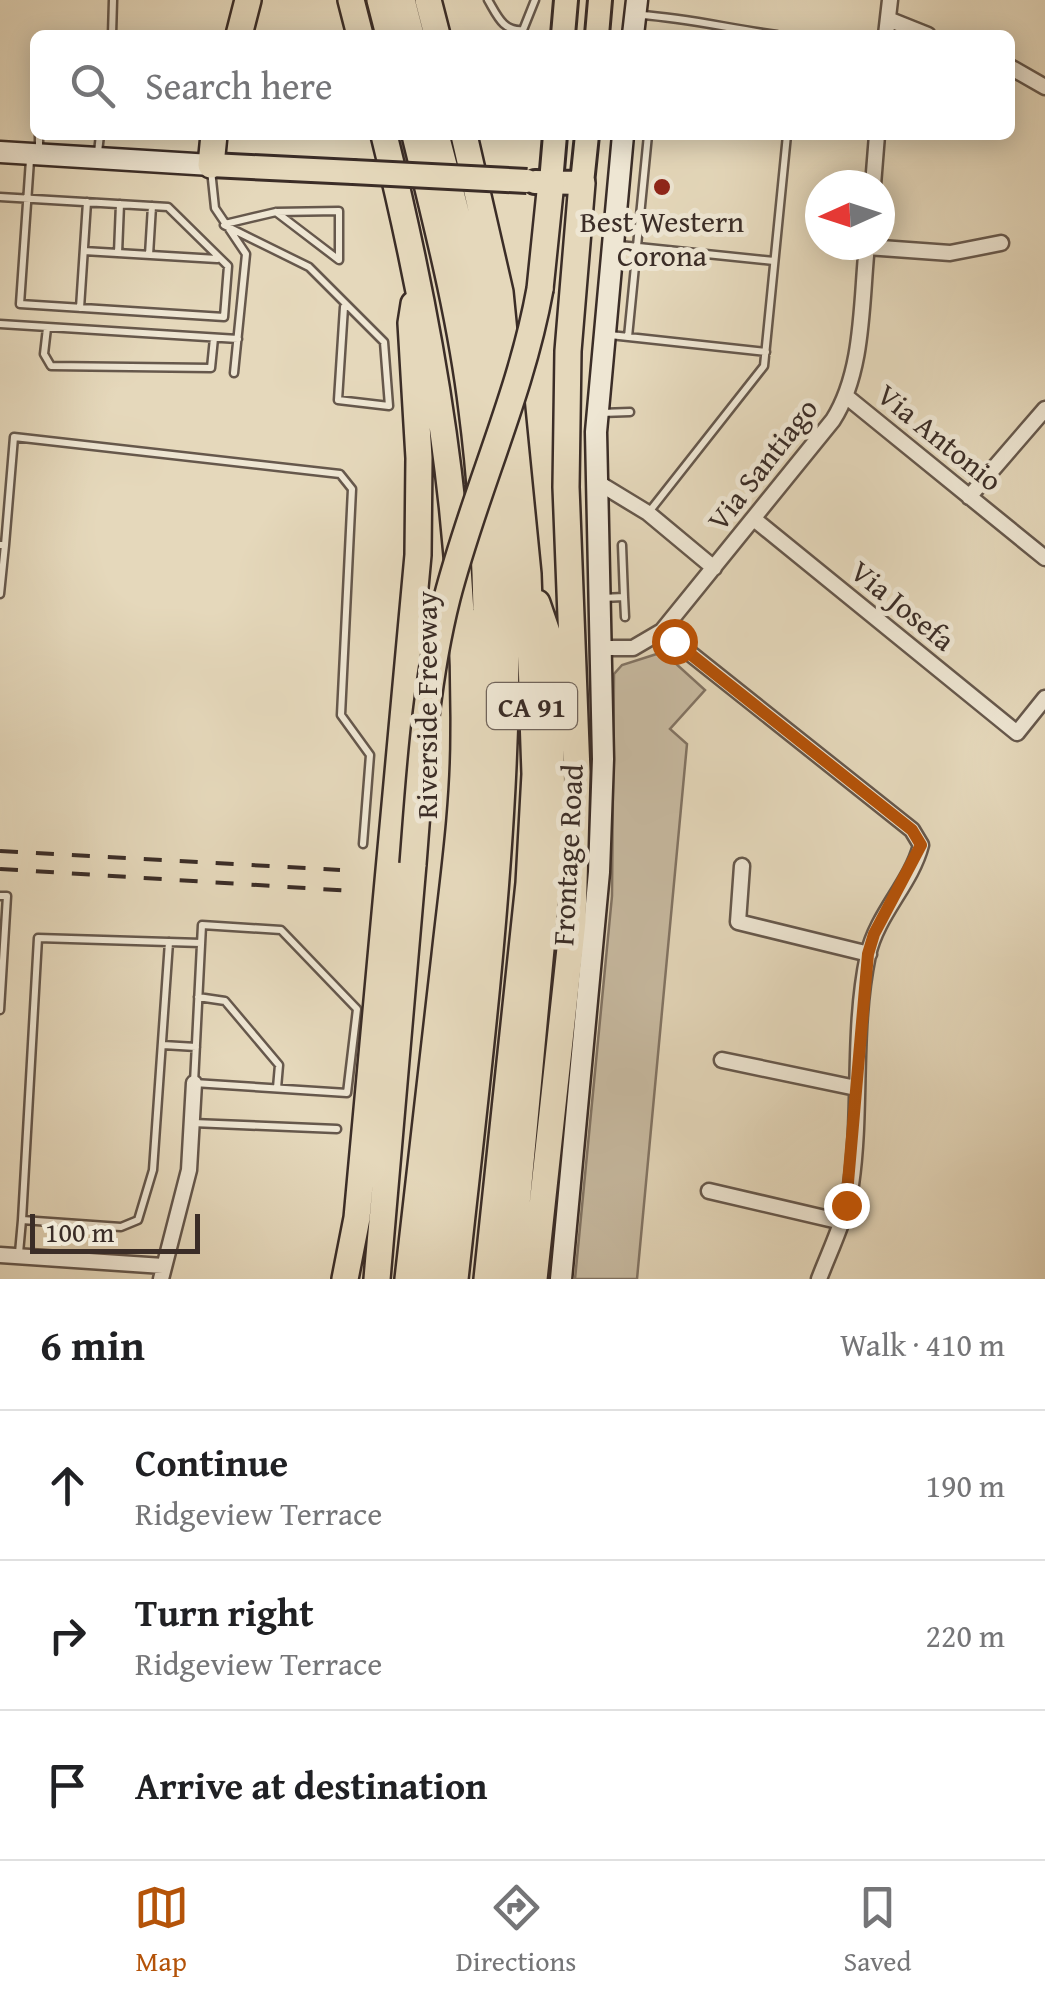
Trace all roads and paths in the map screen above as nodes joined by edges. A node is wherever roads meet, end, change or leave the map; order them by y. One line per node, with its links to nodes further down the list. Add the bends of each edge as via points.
1 (114, 0): 14 (lane)
2 (248, 0): 15 (highway)
3 (351, 0): 16 (highway)
4 (380, 0): 17 (highway)
5 (402, 0): 18 (highway)
6 (428, 0): 19 (highway)
7 (488, 0): 20 (lane)
8 (535, 0): 21 (lane)
9 (566, 0): 22 (main road)
10 (600, 0): 23 (main road)
11 (890, 0): 13 (street)
12 (635, 17): 24 (lane, via 704,19)
13 (887, 27)
14 (112, 30)
15 (241, 30)
16 (359, 30)
17 (388, 30)
18 (410, 30)
19 (436, 30)
20 (512, 30)
21 (523, 30)
22 (563, 30)
23 (597, 30)
24 (732, 30)
25 (1015, 70): 26 (street)
26 (1045, 86)
27 (99, 140): 41 (lane)
28 (214, 140): 42 (highway)
29 (385, 140): 63 (highway, Riverside Freeway / CA 91)
30 (415, 140): 121 (highway, via 472,410 485,682 483,799)
31 (437, 140): 122 (highway, via 491,386 504,602 500,822)
32 (465, 140): 88 (highway, CA 91, via 500,292)
33 (553, 140): 44 (main road)
34 (586, 140): 45 (main road)
35 (622, 140): 54 (main road, Frontage Road)
36 (647, 140): 55 (lane)
37 (786, 140): 62 (lane)
38 (876, 140): 43 (street)
39 (36, 147): 40 (main road); 41 (main road); 47 (lane)
40 (0, 152)
41 (97, 158): 42 (main road)
42 (211, 165): 44 (main road, bridge); 52 (lane, via 212,199)
43 (874, 170)
44 (539, 182): 45 (main road); 119 (highway, bridge, via 540,289 522,366 461,548 426,712)
45 (582, 183): 125 (highway, via 568,351 566,487 576,752 572,921)
46 (0, 197): 47 (lane)
47 (28, 199): 48 (lane); 65 (lane, via 20,304)
48 (87, 202): 49 (lane); 57 (lane)
49 (120, 204): 50 (lane); 58 (lane)
50 (152, 206): 59 (lane); 60 (lane, via 168,207)
51 (276, 212): 51 (lane, via 339,210 339,260 324,248); 52 (lane)
52 (224, 224): 64 (lane, via 308,267); 71 (lane, via 246,254)
53 (1001, 243): 56 (street, via 950,253)
54 (612, 245): 55 (lane); 68 (main road, Frontage Road)
55 (636, 247): 62 (lane); 69 (lane)
56 (895, 248)
57 (84, 251): 58 (lane); 65 (lane)
58 (118, 253): 59 (lane)
59 (149, 255): 60 (lane)
60 (218, 259): 65 (lane, via 228,266 224,317)
61 (866, 260): 74 (street, Via Santiago)
62 (774, 261): 72 (lane)
63 (420, 278): 118 (highway, via 411,322 418,555); 120 (highway, Riverside Freeway / CA 91, via 458,564 464,736)
64 (344, 307): 64 (lane, via 338,400 389,406 384,342)
65 (80, 308)
66 (0, 324): 67 (lane)
67 (48, 328): 70 (lane); 70 (lane, via 44,354 51,366 211,368)
68 (604, 335): 69 (lane); 76 (main road, Frontage Road)
69 (628, 337): 72 (lane)
70 (214, 338): 71 (lane)
71 (238, 339): 73 (lane)
72 (766, 352): 82 (lane, via 764,366)
73 (234, 373)
74 (846, 397): 81 (street, Via Antonio); 83 (street, Via Santiago)
75 (1045, 409): 81 (street)
76 (597, 412): 77 (lane); 80 (main road, Frontage Road)
77 (630, 412)
78 (0, 436): 79 (lane)
79 (14, 438): 84 (lane); 96 (lane, via 340,474 352,489 341,715 370,755)
80 (597, 482): 82 (street); 91 (main road, Frontage Road)
81 (969, 497): 86 (street, Via Antonio)
82 (648, 513): 87 (street)
83 (754, 519): 87 (street, Via Santiago); 95 (street, Via Josefa, via 1016,734)
84 (3, 545): 89 (lane)
85 (622, 545): 90 (lane)
86 (1045, 558)
87 (714, 568): 93 (street, Via Santiago)
88 (528, 574): 123 (highway, CA 91, via 535,774 529,883); 124 (highway, via 550,641 554,763)
89 (0, 594)
90 (624, 596): 91 (lane); 92 (lane)
91 (601, 598): 94 (main road, Frontage Road)
92 (625, 617)
93 (662, 632): 94 (street, via 633,648); 101 (street, via 912,830 921,845 918,857)
94 (602, 648): 126 (main road, Frontage Road, via 599,872)
95 (1045, 698)
96 (363, 844)
97 (742, 866): 101 (street, via 738,922)
98 (0, 896): 103 (lane, via 7,896)
99 (170, 942): 100 (lane); 104 (lane); 113 (lane, via 38,938)
100 (201, 943): 102 (lane); 108 (lane, via 202,925 281,930 357,1009 347,1092)
101 (868, 954): 109 (street)
102 (198, 997): 105 (lane); 108 (lane, via 225,1001 279,1064)
103 (0, 1010)
104 (163, 1046): 105 (lane); 113 (lane, via 153,1170 138,1220 122,1227)
105 (196, 1047): 107 (lane)
106 (722, 1060): 109 (street)
107 (194, 1083): 108 (lane); 110 (street)
108 (277, 1088)
109 (856, 1088): 114 (street)
110 (192, 1122): 111 (lane); 117 (street, via 185,1194)
111 (337, 1129)
112 (709, 1190): 114 (street)
113 (22, 1220): 116 (lane)
114 (842, 1222): 127 (street)
115 (0, 1256): 116 (street)
116 (18, 1257): 117 (street)
117 (162, 1272)
118 (345, 1279)
119 (377, 1279)
120 (408, 1279)
121 (433, 1279)
122 (455, 1279)
123 (486, 1279)
124 (510, 1279)
125 (534, 1279)
126 (561, 1279)
127 (819, 1279)

